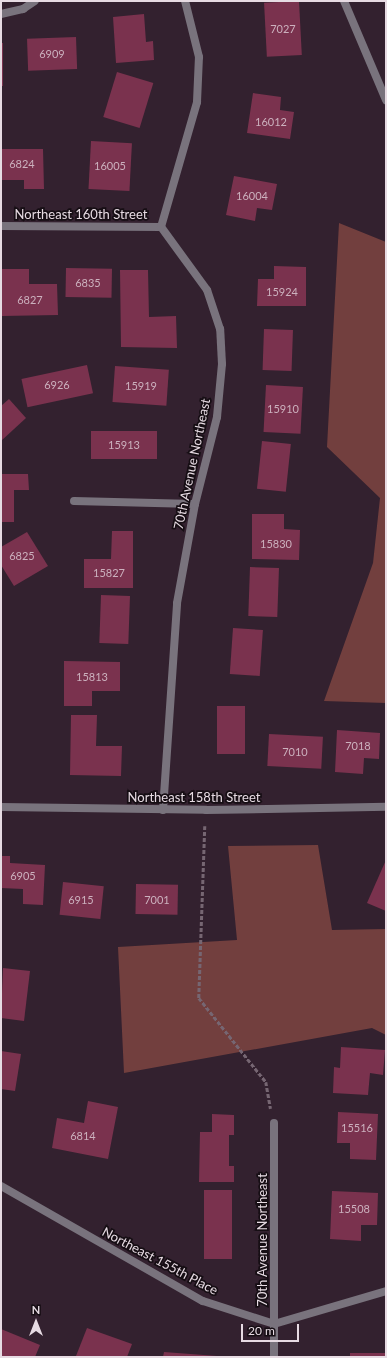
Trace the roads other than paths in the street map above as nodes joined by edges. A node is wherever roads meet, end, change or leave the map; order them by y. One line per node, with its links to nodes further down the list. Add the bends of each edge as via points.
1 (35, 1): 4 (street, via 23,9)
2 (185, 1): 7 (street, via 199,57 197,102)
3 (344, 1): 5 (street)
4 (1, 14)
5 (386, 100)
6 (1, 226): 7 (street, Northeast 160th Street)
7 (161, 227): 9 (street, 70th Avenue Northeast, via 207,290 220,329 222,364 217,417)
8 (74, 501): 9 (street)
9 (195, 504): 12 (street, 70th Avenue Northeast, via 177,603)
10 (1, 807): 12 (street, Northeast 158th Street)
11 (386, 808): 12 (street, Northeast 158th Street)
12 (163, 810)
13 (274, 1123): 16 (street, 70th Avenue Northeast)
14 (1, 1186): 16 (street, Northeast 155th Place, via 203,1301)
15 (386, 1291): 16 (street)
16 (274, 1324): 17 (street, 70th Avenue Northeast)
17 (274, 1357)

